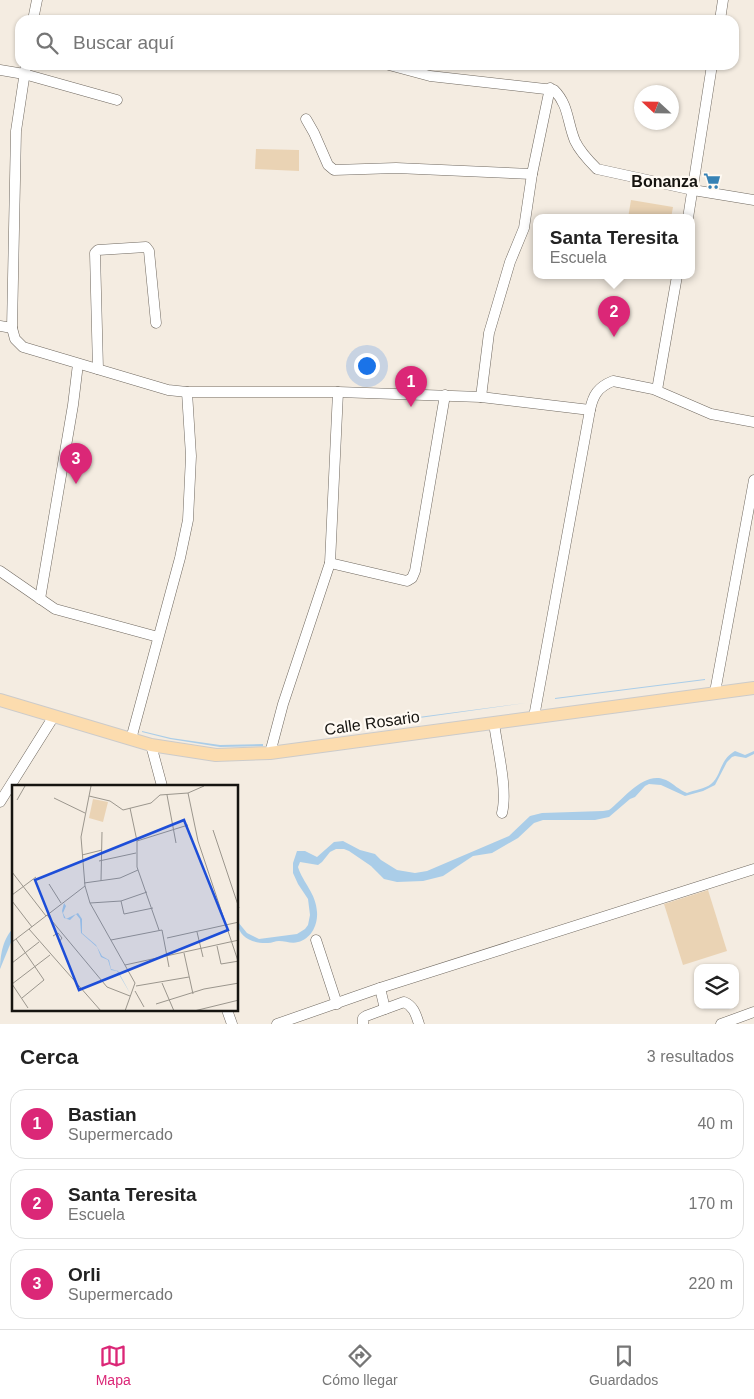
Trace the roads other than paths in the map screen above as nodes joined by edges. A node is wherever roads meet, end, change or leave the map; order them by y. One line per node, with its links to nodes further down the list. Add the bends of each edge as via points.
1 (37, 0): 3 (street)
2 (723, 0): 4 (street)
3 (34, 15)
4 (721, 15)
5 (0, 70): 6 (street)
6 (25, 70): 10 (street); 19 (street, via 16,131)
7 (408, 70): 9 (street, via 430,76)
8 (711, 70): 13 (street)
9 (550, 88): 12 (street); 13 (street, via 562,98 576,144 597,170)
10 (117, 100)
11 (306, 119): 12 (street, via 328,165 334,170 396,168)
12 (532, 174): 26 (street, via 524,228 510,262 489,334)
13 (692, 190): 14 (street); 15 (street)
14 (754, 200)
15 (689, 214)
16 (677, 279): 22 (street)
17 (156, 323): 21 (street, via 146,247 98,250 95,253)
18 (0, 326): 19 (street)
19 (12, 328): 20 (street, via 15,339 23,348)
20 (78, 364): 21 (street); 32 (street)
21 (98, 369): 23 (street, via 168,390)
22 (657, 390): 27 (street, via 612,381 597,390); 28 (street, via 711,414)
23 (187, 392): 24 (street); 33 (street, via 192,456 188,520)
24 (338, 392): 25 (street); 30 (street)
25 (445, 395): 26 (street); 30 (street, via 412,578 407,580)
26 (481, 397): 27 (street)
27 (590, 410): 38 (street)
28 (754, 422)
29 (754, 480): 35 (street)
30 (330, 563): 42 (street)
31 (0, 571): 32 (street)
32 (40, 599): 33 (street, via 55,608)
33 (158, 638): 40 (street)
34 (754, 688): 35 (main road, Calle Rosario)
35 (715, 692): 38 (main road, Calle Rosario)
36 (0, 700): 37 (main road, Calle Rosario)
37 (54, 716): 40 (main road, Calle Rosario); 44 (street)
38 (534, 717): 39 (main road, Calle Rosario)
39 (494, 723): 42 (main road, Calle Rosario); 45 (street, via 504,790)
40 (132, 738): 41 (main road, Calle Rosario)
41 (151, 745): 42 (main road, Calle Rosario, via 216,755); 43 (street)
42 (270, 753)
43 (162, 785)
44 (0, 802)
45 (502, 813)
46 (754, 869): 48 (street)
47 (316, 940): 49 (street)
48 (380, 988): 49 (street); 50 (street)
49 (337, 1004): 54 (street)
50 (386, 1009): 55 (street, via 366,1016); 56 (street, via 404,1002 409,1004)
51 (228, 1012): 53 (street)
52 (754, 1012): 57 (street)
53 (232, 1024)
54 (277, 1024)
55 (363, 1024)
56 (419, 1024)
57 (722, 1024)

